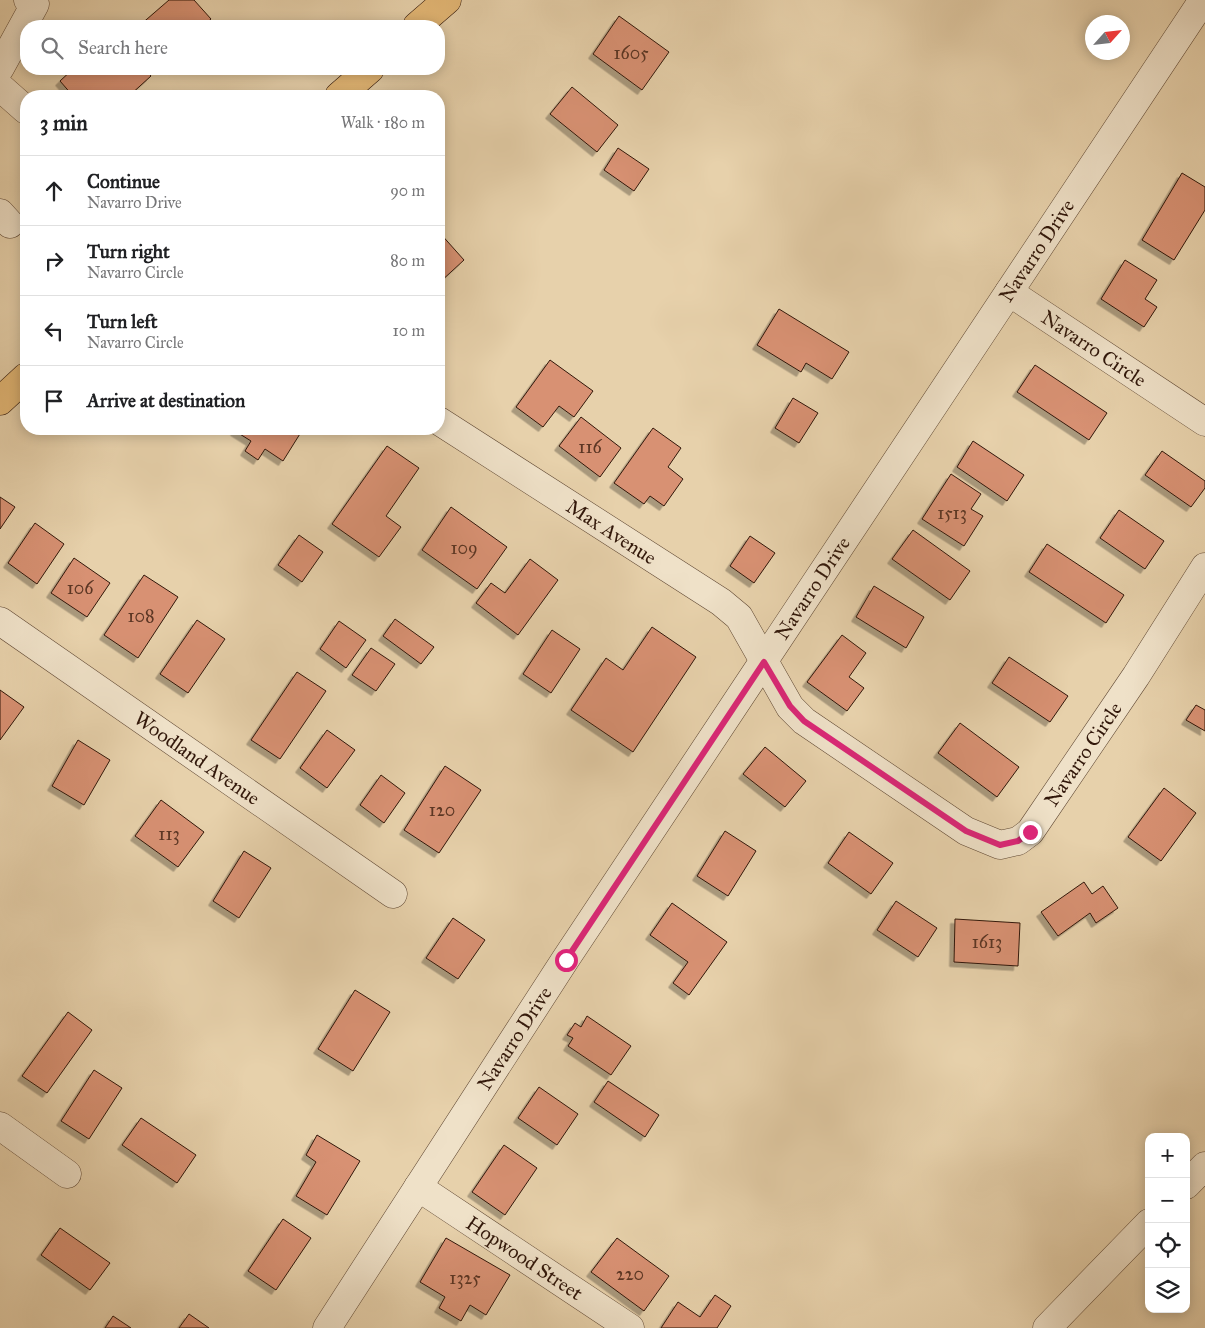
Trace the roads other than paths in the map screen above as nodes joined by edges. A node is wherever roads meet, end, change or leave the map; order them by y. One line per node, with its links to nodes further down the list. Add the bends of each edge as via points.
1 (28, 0): 4 (street, via 35,4)
2 (447, 0): 5 (main road)
3 (1203, 0): 12 (street, Navarro Drive)
4 (26, 20)
5 (425, 20)
6 (20, 31): 7 (street)
7 (0, 68)
8 (363, 75): 10 (main road)
9 (0, 87): 11 (street)
10 (346, 90)
11 (20, 105)
12 (1009, 292): 15 (street, Navarro Circle); 19 (street, Navarro Drive)
13 (20, 382): 14 (main road)
14 (0, 400)
15 (1205, 422)
16 (445, 425): 19 (street, Max Avenue, via 721,602 739,617)
17 (1205, 568): 19 (street, Navarro Circle, via 1030,832 1018,841 1000,845 966,831 804,721 790,706)
18 (0, 621): 20 (street, Woodland Avenue)
19 (764, 662): 25 (street, Navarro Drive)
20 (393, 894)
21 (0, 1126): 23 (street)
22 (1205, 1166): 24 (street)
23 (67, 1174)
24 (1190, 1181)
25 (418, 1187): 27 (street, Navarro Drive); 28 (street, Hopwood Street)
26 (1145, 1227): 29 (street)
27 (327, 1328)
28 (630, 1328)
29 (1047, 1328)

